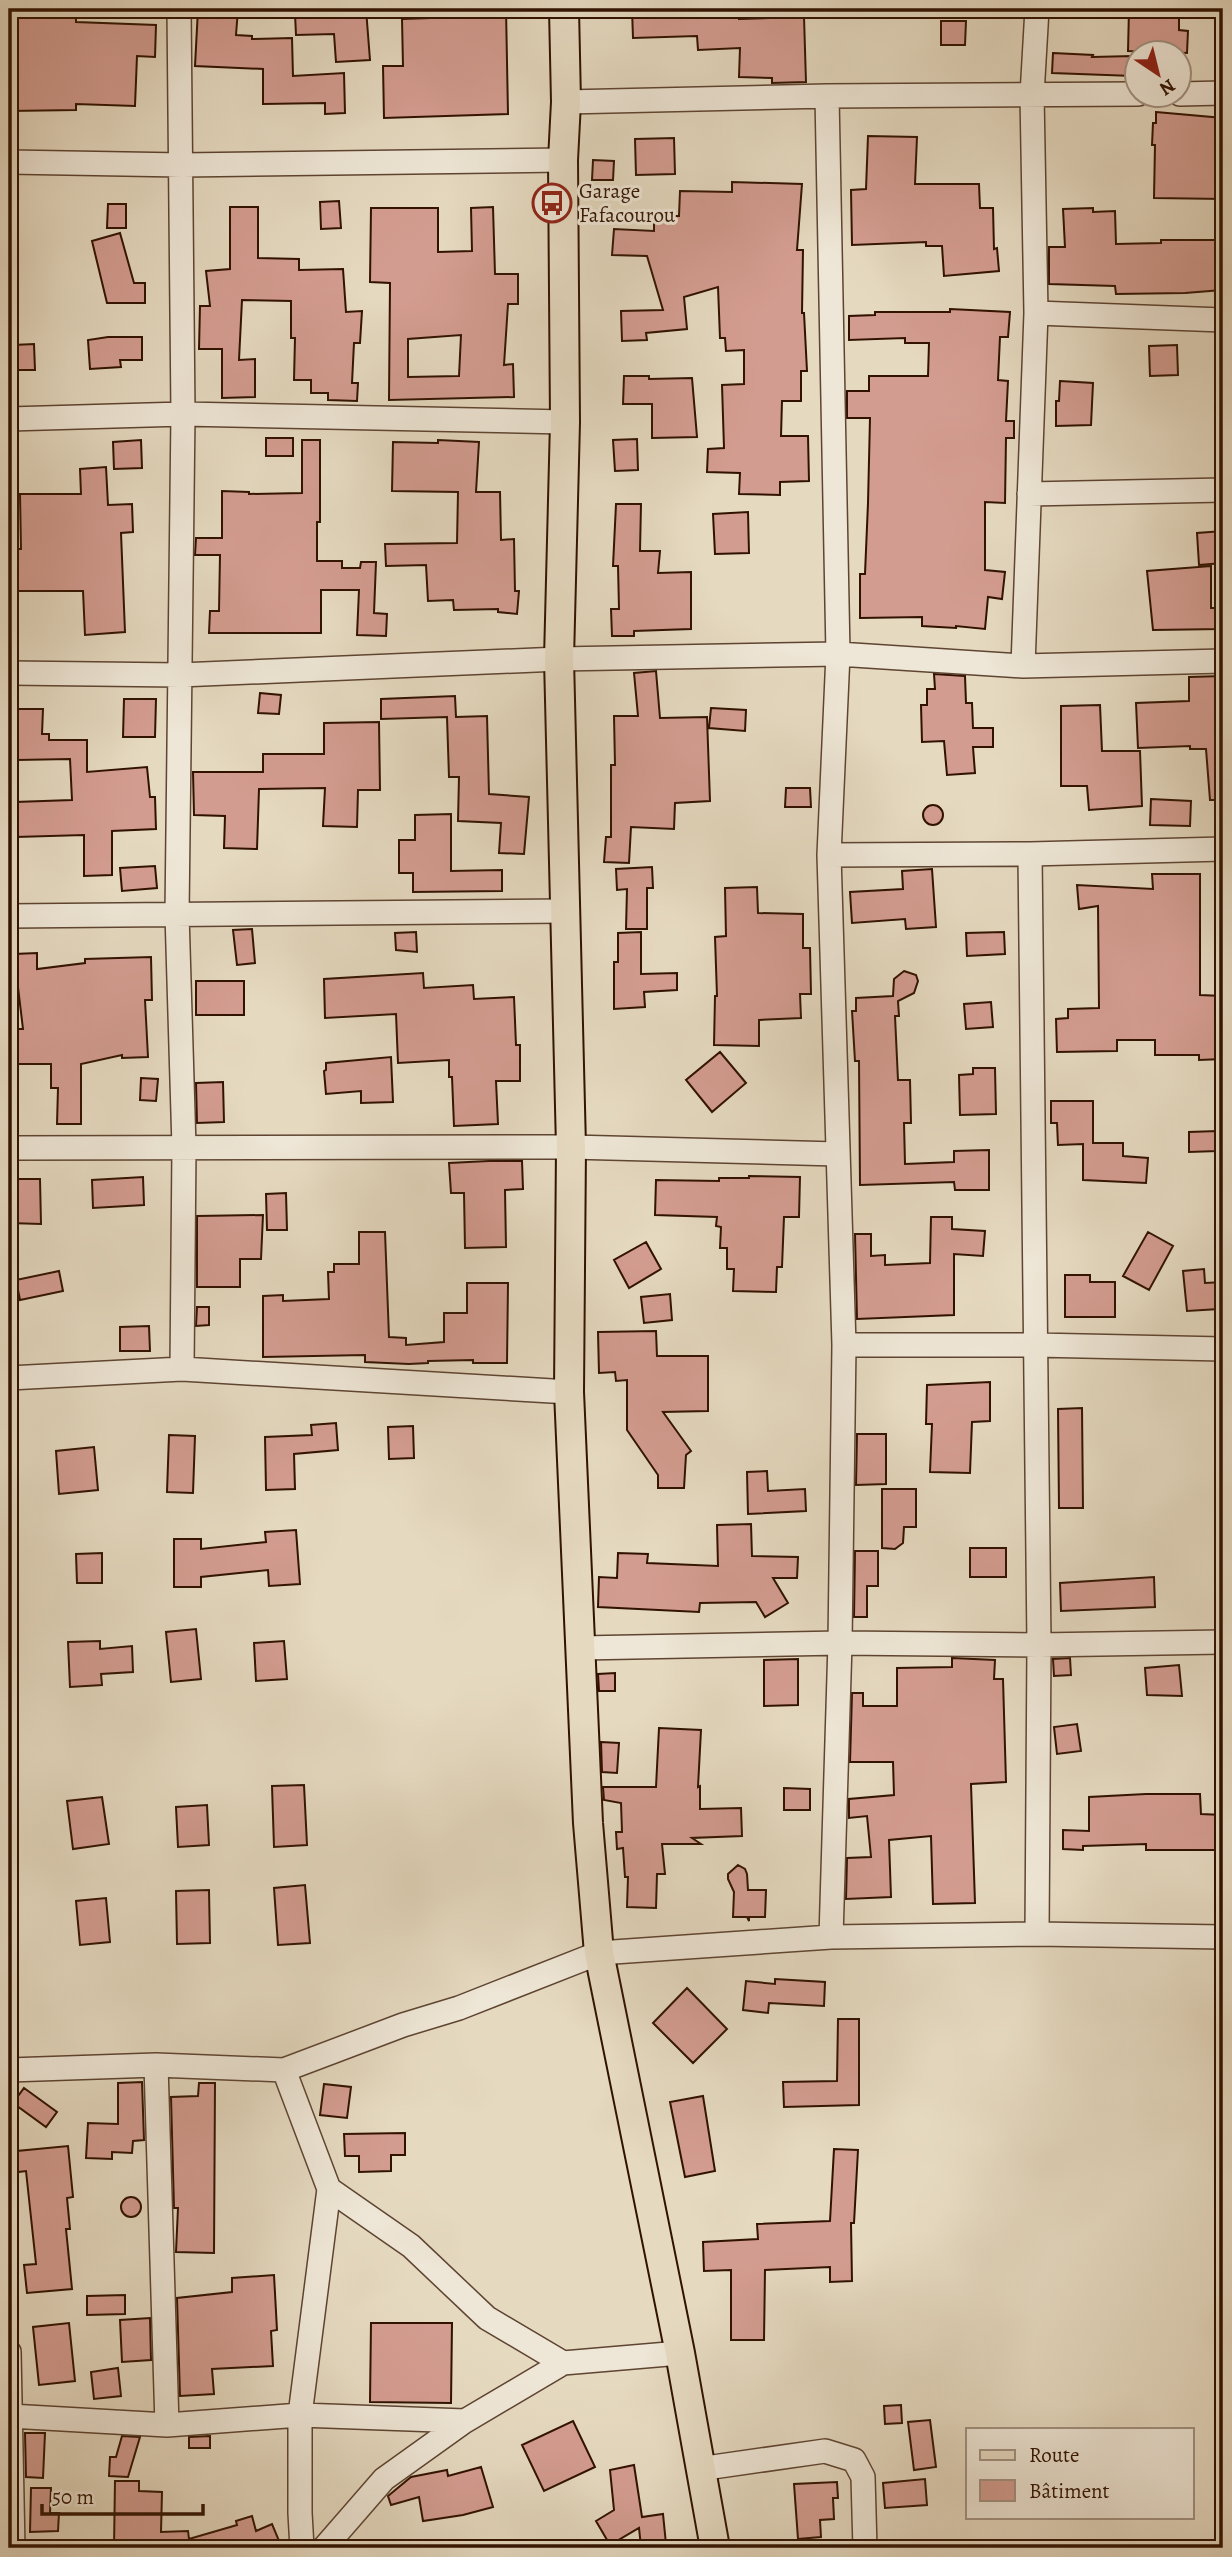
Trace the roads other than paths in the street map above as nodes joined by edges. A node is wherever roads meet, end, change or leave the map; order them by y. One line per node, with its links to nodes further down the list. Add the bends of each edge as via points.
1 (178, 9): 12 (street)
2 (564, 9): 9 (main road)
3 (1037, 9): 7 (street)
4 (1223, 93): 6 (street)
5 (1124, 94): 7 (street)
6 (1194, 94)
7 (1032, 95): 8 (street); 13 (street)
8 (827, 96): 9 (street); 20 (street)
9 (566, 102): 10 (main road)
10 (563, 160): 12 (street); 17 (main road)
11 (9, 162): 12 (street)
12 (182, 164): 15 (street)
13 (1036, 313): 14 (street); 19 (street)
14 (1223, 320)
15 (183, 414): 16 (street); 17 (street); 25 (street)
16 (9, 419)
17 (565, 422): 21 (main road)
18 (1223, 490): 19 (street)
19 (1029, 495): 23 (street)
20 (838, 654): 21 (street); 23 (street); 28 (street)
21 (559, 659): 25 (street); 29 (main road)
22 (1223, 661): 23 (street)
23 (1023, 666)
24 (9, 673): 25 (street)
25 (180, 675): 30 (street)
26 (1223, 849): 27 (street)
27 (1030, 854): 28 (street); 37 (street)
28 (829, 855): 35 (street)
29 (566, 911): 30 (street); 34 (main road)
30 (177, 914): 31 (street); 33 (street)
31 (9, 916)
32 (9, 1147): 33 (street)
33 (184, 1147): 34 (street); 39 (street)
34 (571, 1147): 35 (street); 41 (main road)
35 (837, 1154): 36 (street)
36 (844, 1345): 37 (street); 43 (street)
37 (1037, 1345): 38 (street); 44 (street)
38 (1223, 1349)
39 (182, 1369): 40 (street); 41 (street)
40 (9, 1378)
41 (569, 1392): 45 (main road)
42 (1223, 1642): 44 (street)
43 (840, 1643): 44 (street); 45 (street); 47 (street)
44 (1039, 1644): 46 (street)
45 (581, 1648): 49 (main road)
46 (1037, 1934): 47 (street); 48 (street)
47 (831, 1937): 49 (street)
48 (1223, 1937)
49 (599, 1953): 52 (street); 55 (main road)
50 (156, 2065): 51 (street); 52 (street); 60 (street)
51 (9, 2070)
52 (284, 2070): 53 (street)
53 (329, 2189): 56 (street, via 411,2245 487,2318); 57 (street)
54 (9, 2352): 58 (street)
55 (680, 2353): 56 (street); 61 (main road)
56 (562, 2363): 59 (street)
57 (300, 2415): 59 (street); 60 (street); 63 (street)
58 (10, 2416): 60 (street); 62 (street)
59 (465, 2421): 64 (street, via 384,2479)
60 (167, 2425)
61 (699, 2469): 65 (main road); 66 (street, via 825,2451 854,2460 863,2477)
62 (13, 2548)
63 (302, 2548)
64 (324, 2548)
65 (715, 2548)
66 (865, 2548)

